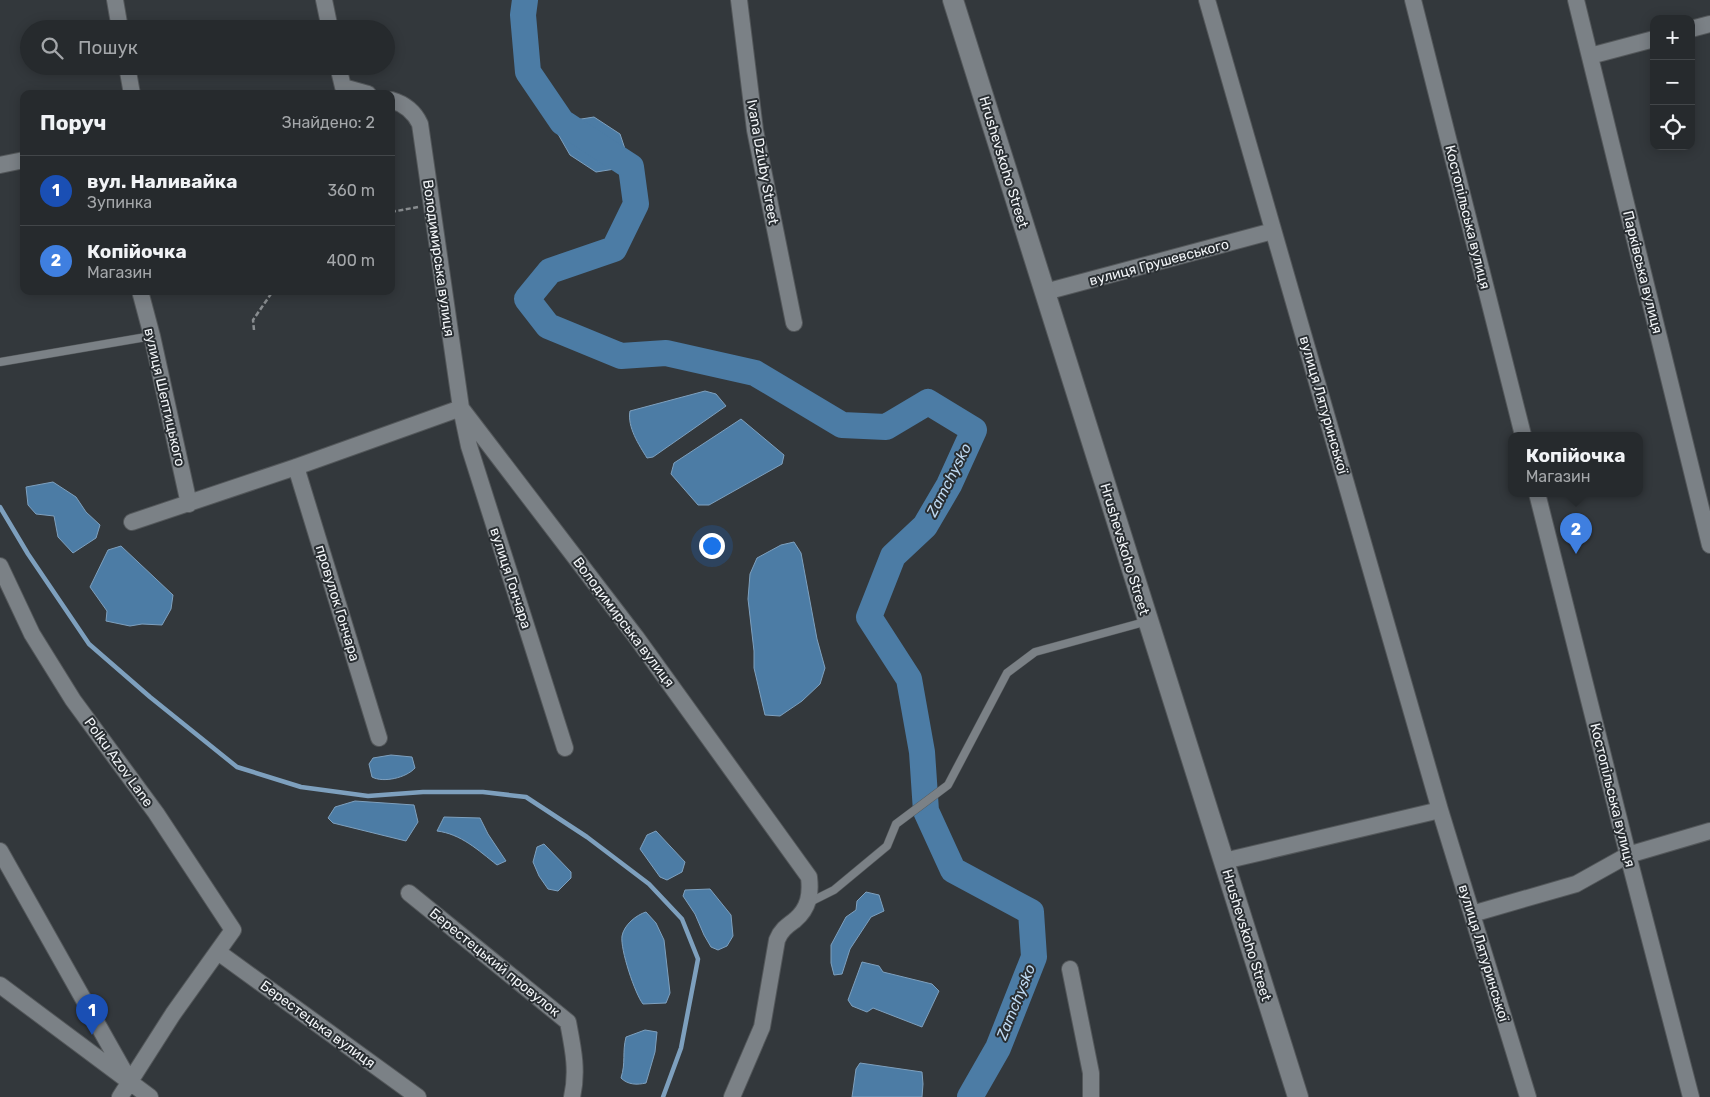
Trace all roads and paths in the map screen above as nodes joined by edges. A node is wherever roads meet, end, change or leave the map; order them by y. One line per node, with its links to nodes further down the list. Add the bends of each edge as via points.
1 (115, 0): 8 (street)
2 (324, 0): 9 (street)
3 (739, 0): 27 (street, Ivana Dziuby Street, via 755,130)
4 (953, 0): 24 (street, Hrushevskoho Street)
5 (1208, 0): 23 (street, вулиця Лятуринської)
6 (1413, 0): 32 (street, Костопільська вулиця)
7 (1576, 0): 13 (street, Парківська вулиця)
8 (118, 20)
9 (328, 20)
10 (1710, 24): 11 (street)
11 (1695, 29)
12 (1650, 41): 13 (street)
13 (1590, 56): 37 (street, Парківська вулиця)
14 (129, 75): 16 (street)
15 (340, 75): 17 (street)
16 (131, 90)
17 (343, 90)
18 (395, 101): 21 (street, Володимирська вулиця, via 410,109 420,124)
19 (20, 161): 20 (street)
20 (0, 165)
21 (432, 206): 22 (path); 31 (street, Володимирська вулиця)
22 (395, 211)
23 (1273, 231): 24 (street, вулиця Грушевського); 42 (street, вулиця Лятуринської)
24 (1045, 292): 39 (street, Hrushevskoho Street)
25 (141, 295): 29 (street, вулиця Шептицького)
26 (270, 295): 28 (path, via 253,320)
27 (794, 323)
28 (254, 330)
29 (152, 336): 30 (lane); 35 (street, вулиця Шептицького)
30 (0, 362)
31 (461, 408): 33 (street); 41 (street, вулиця Гончара, via 469,446); 48 (street, Володимирська вулиця, via 636,637 809,877)
32 (1522, 432)
33 (296, 468): 35 (street); 40 (street, провулок Гончара)
34 (1538, 497): 45 (street, Костопільська вулиця)
35 (189, 504): 36 (street)
36 (132, 522)
37 (1710, 545)
38 (0, 566): 50 (street, Polku Azov Lane, via 32,634 73,700 156,813 233,930)
39 (1148, 621): 46 (street, Hrushevskoho Street); 48 (lane, via 1035,652 1007,673 948,785 896,824 887,846 834,890)
40 (379, 738)
41 (565, 748)
42 (1440, 810): 46 (street); 49 (street, вулиця Лятуринської)
43 (1710, 831): 45 (street)
44 (0, 851): 53 (street)
45 (1628, 855): 49 (street, via 1576,884); 62 (street, Костопільська вулиця)
46 (1224, 861): 60 (street, Hrushevskoho Street)
47 (409, 893): 57 (street, Берестецький провулок, via 568,1022 576,1080)
48 (808, 903): 58 (street, via 780,933 762,1027)
49 (1472, 914): 61 (street, вулиця Лятуринської)
50 (218, 952): 53 (street, via 173,1014); 56 (street, Берестецька вулиця)
51 (1070, 969): 59 (street, via 1091,1073)
52 (0, 985): 53 (street)
53 (130, 1082): 54 (street); 55 (street)
54 (120, 1097)
55 (150, 1097)
56 (418, 1097)
57 (572, 1097)
58 (732, 1097)
59 (1091, 1097)
60 (1298, 1097)
61 (1528, 1097)
62 (1691, 1097)

